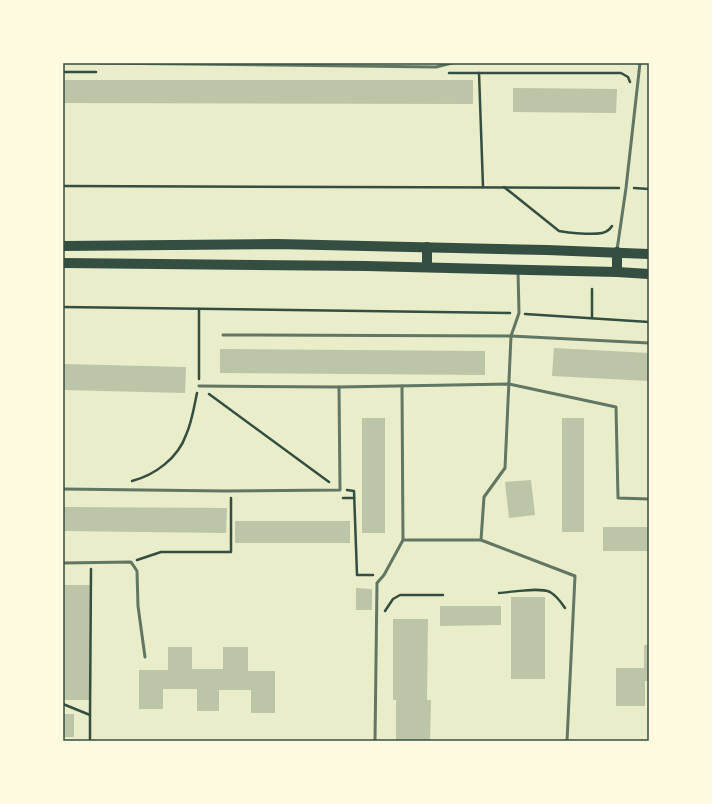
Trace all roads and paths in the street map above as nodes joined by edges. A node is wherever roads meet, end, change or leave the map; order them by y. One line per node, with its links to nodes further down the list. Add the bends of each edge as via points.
1 (98, 63): 2 (lane, via 436,67)
2 (452, 63)
3 (640, 63): 10 (lane)
4 (630, 83): 7 (path, via 628,76 621,73 479,73)
5 (619, 181): 9 (path)
6 (63, 186): 7 (path)
7 (483, 187): 8 (path)
8 (504, 187): 9 (path); 13 (path, via 559,231 602,233 608,231)
9 (618, 188): 10 (path); 12 (path)
10 (626, 188): 11 (path); 16 (lane)
11 (649, 189)
12 (617, 194)
13 (614, 221)
14 (63, 246): 15 (main road, via 277,244)
15 (426, 247): 16 (main road); 19 (main road)
16 (617, 252): 17 (main road); 21 (main road)
17 (649, 254)
18 (63, 263): 19 (main road)
19 (426, 267): 20 (main road)
20 (518, 270): 21 (main road); 26 (lane)
21 (617, 272): 22 (main road)
22 (649, 274)
23 (592, 289): 27 (path)
24 (63, 307): 25 (path)
25 (199, 309): 26 (path); 33 (path)
26 (519, 314): 27 (path); 30 (lane)
27 (592, 318): 28 (path)
28 (649, 322)
29 (223, 335): 30 (lane)
30 (511, 336): 31 (lane); 32 (lane)
31 (649, 343)
32 (509, 384): 34 (lane); 40 (lane, via 616,408 618,498); 42 (lane, via 505,468 484,497)
33 (199, 386): 35 (lane); 36 (path, via 186,436 172,458 145,478); 38 (path)
34 (402, 386): 35 (lane); 41 (lane)
35 (340, 387): 38 (lane)
36 (130, 482)
37 (63, 489): 38 (lane)
38 (340, 490): 46 (path, via 354,491 357,575)
39 (231, 497): 43 (path, via 231,552 161,552)
40 (649, 499)
41 (403, 540): 42 (lane); 46 (lane)
42 (481, 540): 56 (lane, via 575,576)
43 (131, 562): 45 (lane); 51 (lane, via 137,572)
44 (63, 563): 45 (lane)
45 (91, 563): 53 (path)
46 (384, 576): 55 (lane, via 377,583)
47 (499, 593): 49 (path, via 529,590 549,592 559,599)
48 (443, 595): 50 (path, via 400,595 393,599)
49 (568, 612)
50 (384, 614)
51 (144, 657)
52 (63, 704): 53 (path)
53 (90, 715): 54 (path)
54 (90, 741)
55 (375, 741)
56 (567, 741)

